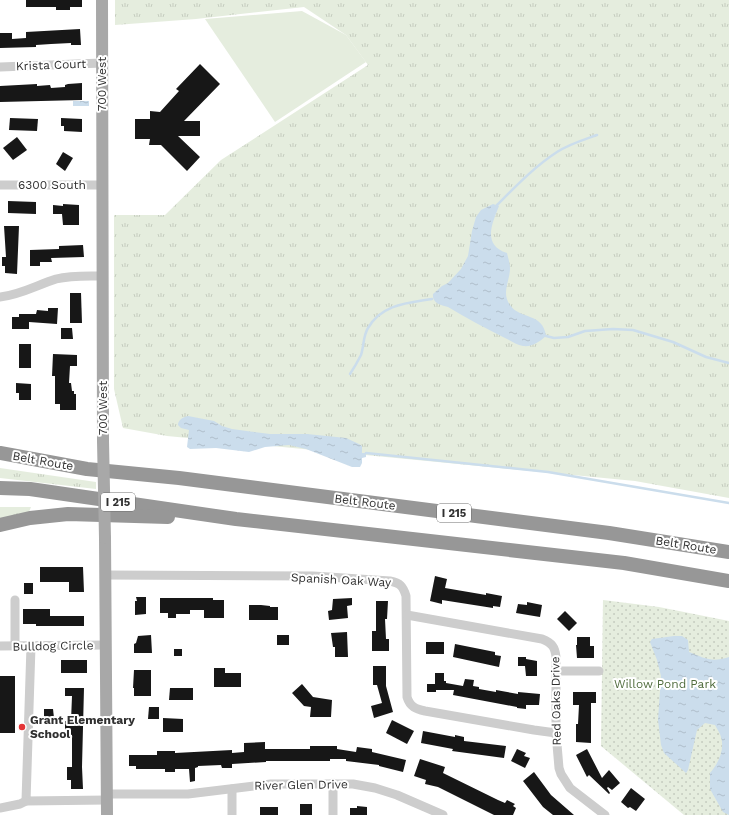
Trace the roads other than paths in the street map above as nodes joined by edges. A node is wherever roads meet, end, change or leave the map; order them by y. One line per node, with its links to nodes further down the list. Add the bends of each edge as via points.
1 (102, 0): 2 (main road, 700 West)
2 (102, 64): 3 (street, Krista Court); 4 (main road, 700 West)
3 (0, 67)
4 (103, 185): 5 (street, 6300 South); 6 (main road, 700 West)
5 (0, 186)
6 (103, 276): 7 (street, via 68,276 16,295); 13 (main road, 700 West, bridge)
7 (0, 297)
8 (0, 453): 12 (highway, Belt Route / I 215, via 87,469 179,478 609,533)
9 (0, 488): 10 (highway, I 215, via 30,489)
10 (236, 519): 11 (highway, via 68,514 30,518); 14 (highway, I 215, via 616,562)
11 (0, 525)
12 (729, 552)
13 (104, 574): 16 (street, Spanish Oak Way, via 314,576 390,581 404,589); 17 (main road, 700 West)
14 (729, 581)
15 (15, 600): 19 (street)
16 (407, 615): 21 (street, Red Oaks Drive, via 542,639 555,648); 23 (street, Spanish Oak Way, via 407,697 413,707)
17 (105, 645): 20 (street, Bulldog Circle); 26 (main road, 700 West)
18 (0, 646): 19 (street, Bulldog Circle)
19 (15, 646): 20 (street, Bulldog Circle)
20 (31, 646): 27 (street)
21 (556, 671): 22 (street); 23 (street, Red Oaks Drive)
22 (599, 671)
23 (556, 733): 29 (street, Red Oaks Drive, via 557,760 561,774 570,788)
24 (333, 783): 25 (street, River Glen Drive, via 271,784); 32 (street); 33 (street, River Glen Drive, via 375,788 411,800)
25 (232, 789): 26 (street, River Glen Drive, via 188,794); 31 (street)
26 (107, 797): 27 (street, River Glen Drive); 30 (main road, 700 West)
27 (26, 800): 28 (street, River Glen Drive, via 20,804)
28 (0, 808)
29 (602, 814)
30 (107, 815)
31 (232, 815)
32 (333, 815)
33 (443, 815)

